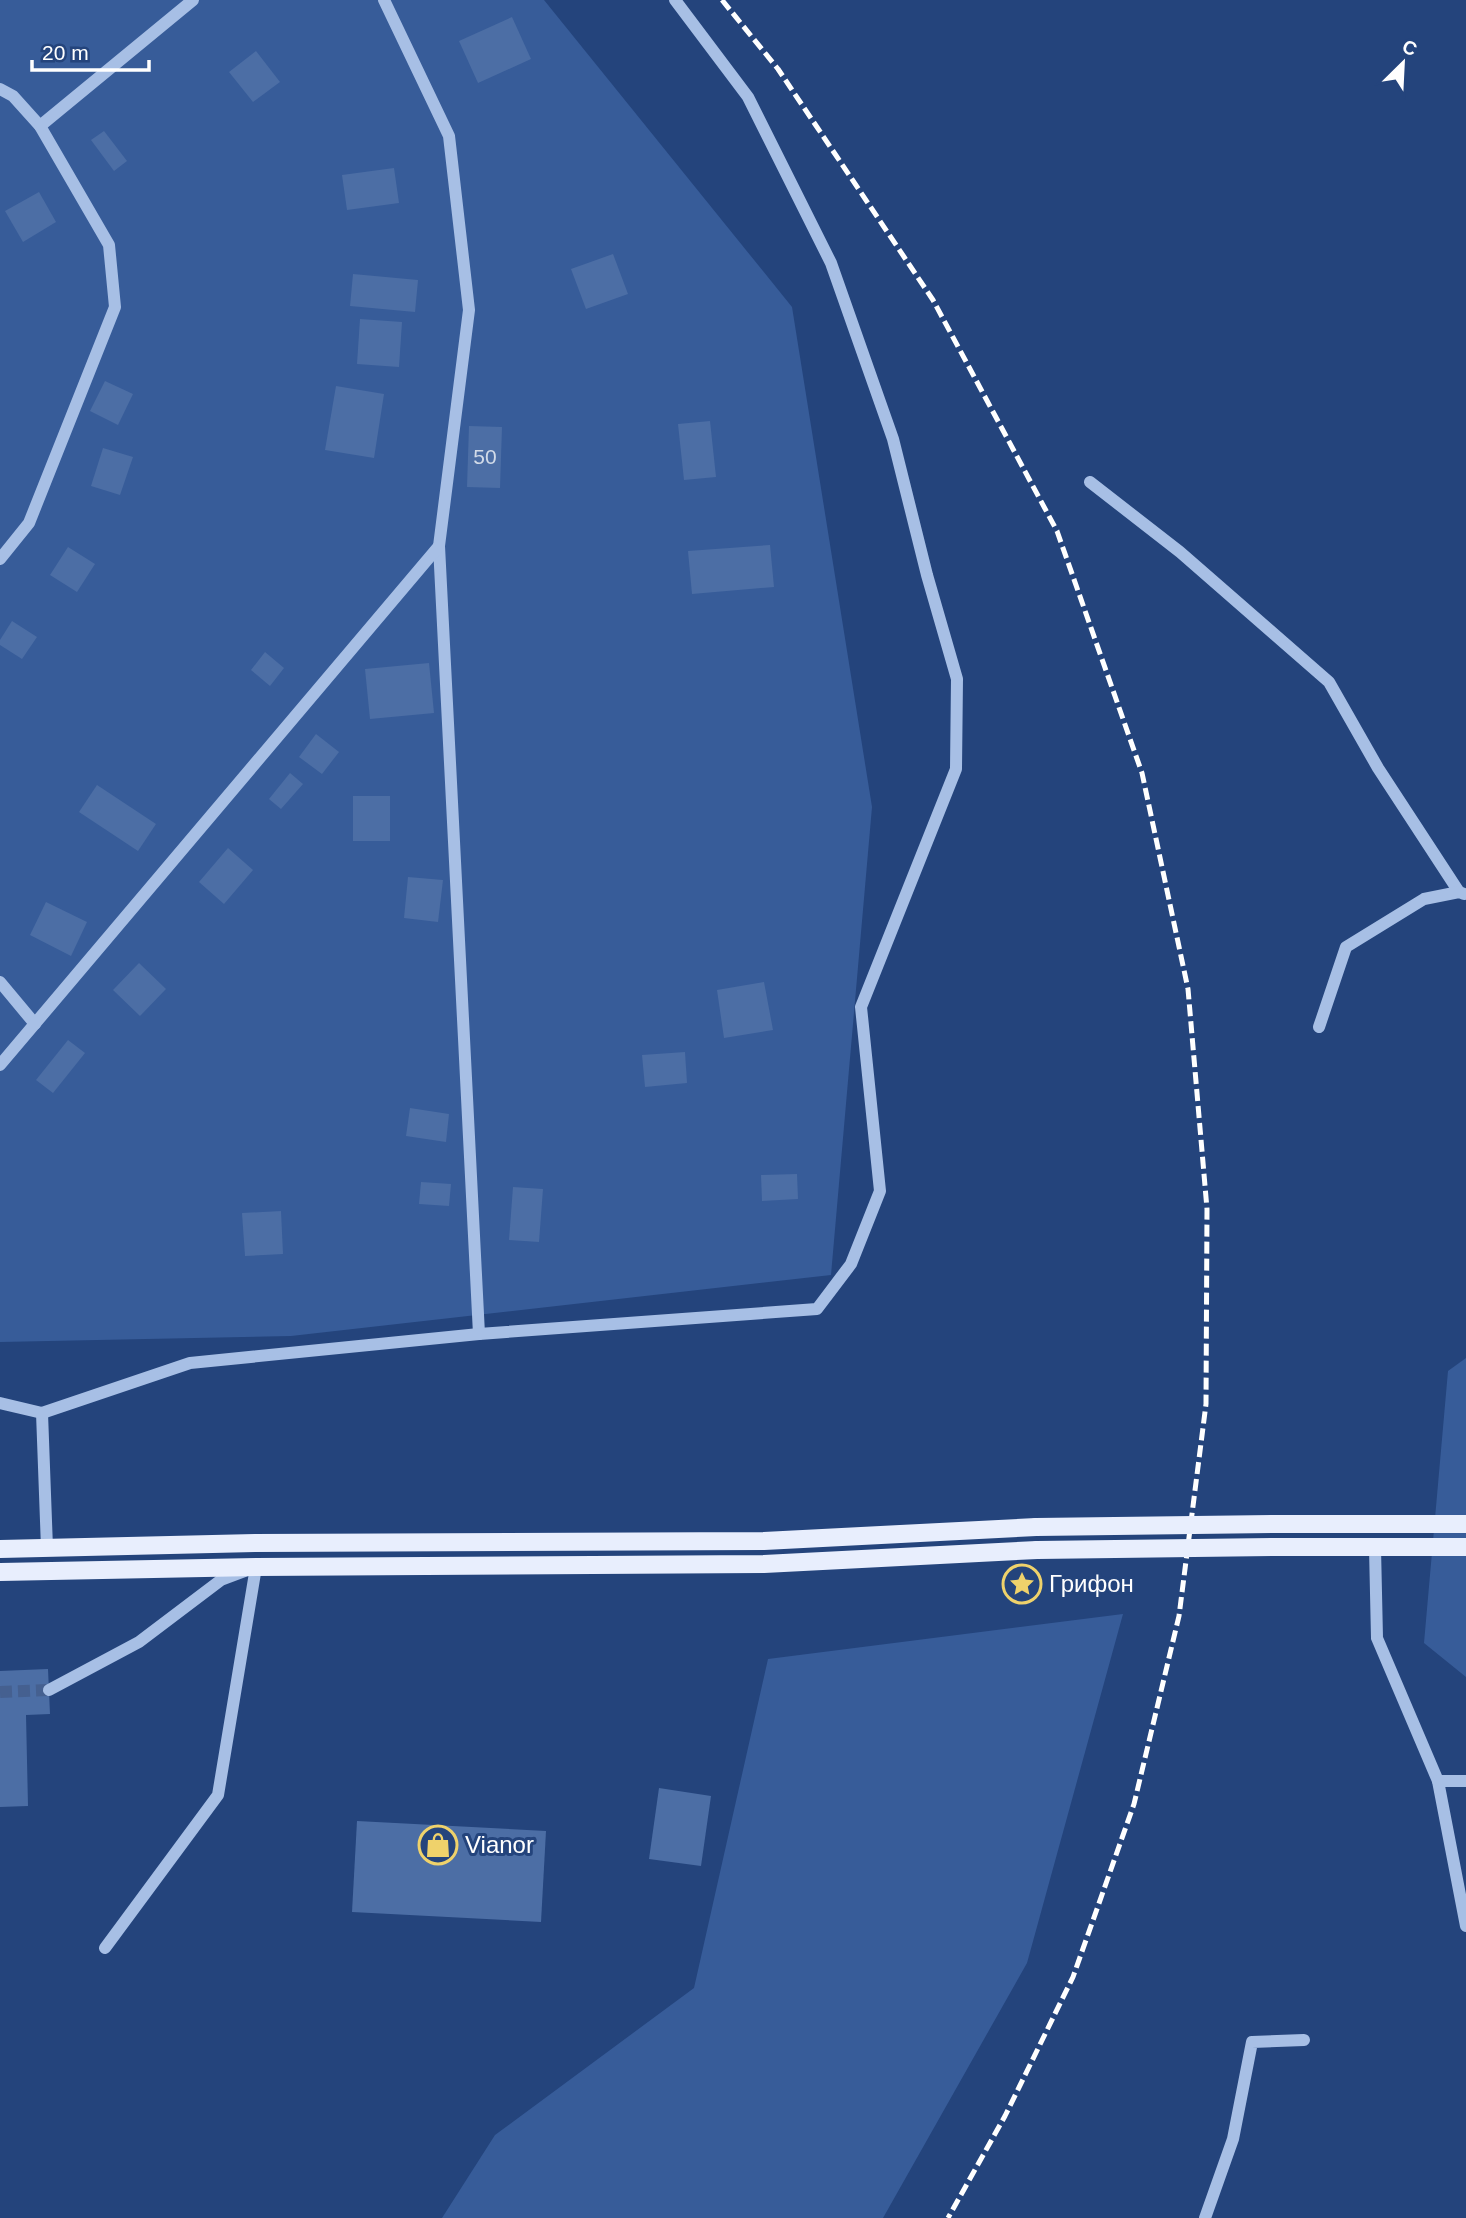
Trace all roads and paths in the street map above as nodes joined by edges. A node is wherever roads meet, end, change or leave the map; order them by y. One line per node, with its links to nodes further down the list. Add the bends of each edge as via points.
1 (192, 0): 5 (lane)
2 (384, 0): 7 (lane, via 449,136 469,310)
3 (675, 0): 14 (lane, via 748,97 831,263 893,439 957,679 956,769 861,1007 880,1191 851,1264 817,1309)
4 (0, 89): 5 (lane, via 13,96)
5 (40, 126): 8 (lane, via 109,245 115,307 29,523)
6 (1090, 482): 9 (lane, via 1180,552 1329,681 1378,768)
7 (439, 546): 11 (lane); 14 (lane)
8 (0, 559)
9 (1462, 894): 12 (lane, via 1424,899 1346,947)
10 (0, 982): 11 (lane)
11 (35, 1024): 13 (lane)
12 (1320, 1027)
13 (0, 1065)
14 (479, 1334): 16 (lane, via 190,1363)
15 (0, 1403): 16 (lane)
16 (42, 1413): 20 (lane)
17 (1466, 1524): 18 (main road)
18 (1375, 1525): 20 (main road, bridge, via 1036,1527 764,1541); 21 (main road)
19 (1466, 1547): 21 (main road)
20 (47, 1548): 22 (main road); 24 (main road)
21 (1376, 1548): 23 (main road, bridge, via 1037,1550 764,1563); 28 (lane, via 1377,1639)
22 (0, 1549)
23 (256, 1567): 24 (main road); 26 (lane, via 221,1580 139,1642); 30 (lane, via 218,1796)
24 (47, 1571): 25 (main road)
25 (0, 1572)
26 (49, 1690)
27 (1466, 1781): 28 (lane)
28 (1438, 1782): 29 (lane)
29 (1466, 1926)
30 (105, 1948)
31 (1304, 2040): 32 (lane, via 1252,2042 1233,2139)
32 (1205, 2218)

